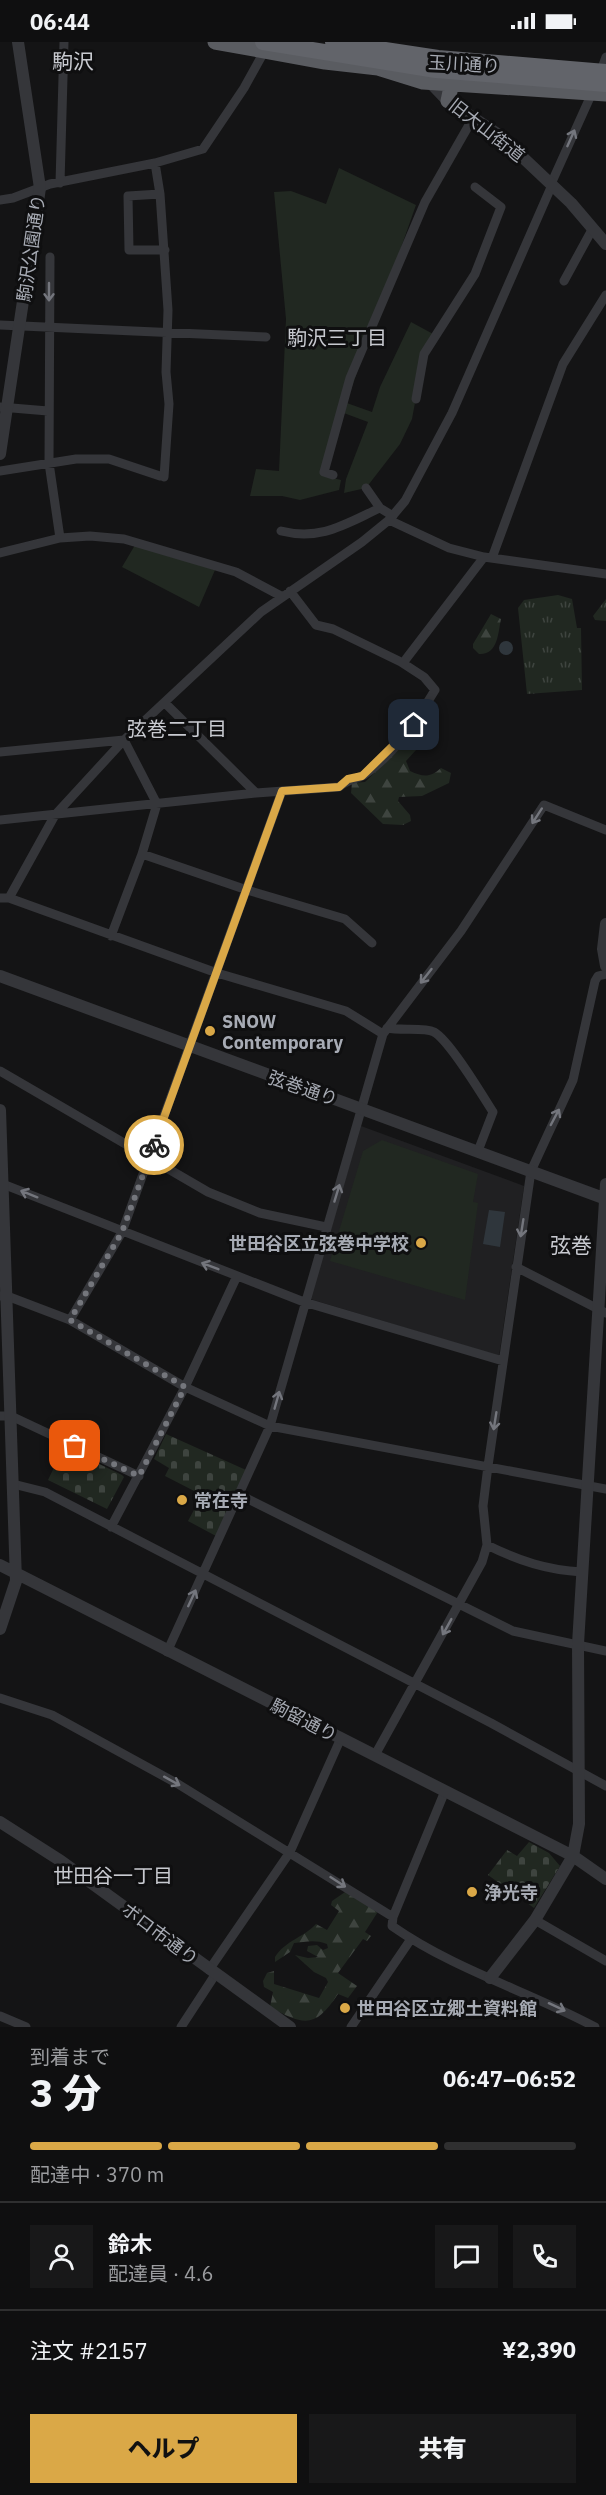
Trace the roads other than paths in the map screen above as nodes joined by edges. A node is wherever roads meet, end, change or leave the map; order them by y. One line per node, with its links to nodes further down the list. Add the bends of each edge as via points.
1 (18, 42): 18 (street, 駒沢公園通り)
2 (64, 42): 15 (street)
3 (215, 42): 7 (highway, 玉川通り)
4 (333, 42): 8 (highway, via 438,58)
5 (358, 42): 6 (highway, 玉川通り)
6 (389, 45): 8 (highway, 玉川通り); 9 (street, 旧大山街道)
7 (264, 46): 9 (highway, 玉川通り); 11 (highway); 14 (street, via 203,149)
8 (605, 65)
9 (430, 82): 10 (highway, 玉川通り); 12 (street, 旧大山街道)
10 (452, 82): 11 (highway, 玉川通り); 12 (highway)
11 (601, 90): 16 (street, one-way to 11)
12 (448, 101): 13 (street, 旧大山街道)
13 (474, 118): 16 (street, 旧大山街道, via 499,135); 38 (street, via 425,202 350,378 324,472)
14 (155, 163): 15 (street); 19 (street)
15 (60, 183): 18 (street)
16 (551, 184): 21 (street, 旧大山街道); 41 (street, via 452,413 405,501)
17 (475, 187): 32 (street, via 501,207 475,273 424,354)
18 (40, 188): 20 (street); 28 (street, 駒沢公園通り)
19 (160, 194): 23 (street); 23 (street, via 128,196 129,250)
20 (0, 200)
21 (592, 228): 22 (street, 旧大山街道); 25 (street)
22 (606, 244)
23 (165, 250): 30 (street)
24 (50, 257): 29 (street, one-way to 29)
25 (564, 281)
26 (606, 295): 45 (street, via 563,364)
27 (0, 325): 28 (street)
28 (20, 326): 29 (street); 33 (street, 駒沢公園通り)
29 (49, 327): 30 (street); 34 (street)
30 (167, 334): 31 (street); 36 (street, via 169,404 162,476 109,459)
31 (266, 337)
32 (417, 399)
33 (4, 408): 34 (street); 35 (street, 駒沢公園通り)
34 (48, 411): 36 (street)
35 (0, 454)
36 (50, 463): 37 (street); 43 (street)
37 (0, 471)
38 (333, 475)
39 (366, 488): 40 (street)
40 (380, 508): 41 (street); 42 (street, via 322,534 301,536)
41 (391, 518): 45 (street, via 449,548); 47 (street)
42 (281, 531)
43 (60, 538): 44 (street); 48 (street, via 90,536 135,542 236,572)
44 (0, 553)
45 (488, 557): 46 (street); 49 (street)
46 (606, 574)
47 (290, 591): 48 (street); 53 (street, via 316,625 333,629 401,662 424,677 435,690 414,725 362,776 348,779 339,787)
48 (281, 596): 50 (street)
49 (406, 659)
50 (165, 703): 51 (street); 54 (street)
51 (124, 740): 52 (street); 55 (street); 56 (street)
52 (0, 752)
53 (282, 791): 54 (street); 60 (street)
54 (256, 793): 55 (street)
55 (157, 804): 56 (street); 59 (street)
56 (55, 815): 57 (street); 61 (street)
57 (0, 820)
58 (606, 830): 70 (street, one-way to 70, via 544,805 467,921)
59 (142, 854): 60 (street); 63 (street)
60 (247, 890): 64 (street, via 349,921); 67 (street)
61 (5, 898): 63 (street)
62 (606, 924): 65 (street)
63 (111, 936): 67 (street)
64 (372, 943)
65 (604, 949): 66 (street)
66 (606, 966)
67 (217, 973): 70 (street, via 346,1011); 71 (street)
68 (606, 974): 77 (street, one-way to 68, via 573,1080 595,981)
69 (0, 976): 71 (street, 弦巻通り)
70 (385, 1031): 73 (street); 75 (street, via 434,1032 464,1066 494,1112)
71 (190, 1047): 73 (street, 弦巻通り); 76 (street)
72 (0, 1071): 76 (street)
73 (361, 1109): 75 (street, 弦巻通り); 81 (street, one-way to 73)
74 (0, 1110): 78 (street)
75 (478, 1151): 77 (street, 弦巻通り)
76 (149, 1160): 81 (street, via 208,1192 260,1212); 82 (street)
77 (531, 1170): 80 (street, 弦巻通り); 83 (street, one-way to 83)
78 (2, 1183): 82 (street, one-way to 78); 85 (street)
79 (606, 1184): 80 (street)
80 (605, 1199): 87 (street)
81 (326, 1227): 86 (street)
82 (122, 1232): 84 (street, one-way to 82); 88 (street)
83 (516, 1267): 87 (street); 90 (street)
84 (237, 1276): 86 (street); 91 (street)
85 (4, 1296): 88 (street); 89 (street)
86 (304, 1302): 90 (street); 93 (street, one-way to 86)
87 (602, 1311): 97 (street)
88 (70, 1320): 91 (street)
89 (4, 1338): 92 (street)
90 (503, 1361): 94 (street, one-way to 94)
91 (185, 1387): 93 (street); 95 (street)
92 (6, 1416): 95 (street); 96 (street)
93 (270, 1426): 94 (street); 99 (street)
94 (488, 1466): 97 (street); 101 (street, via 483,1506)
95 (139, 1476): 100 (street)
96 (13, 1484): 100 (street, via 45,1492); 104 (street)
97 (587, 1486): 98 (street); 103 (street)
98 (606, 1489)
99 (240, 1495): 105 (street); 106 (street)
100 (111, 1527): 105 (street)
101 (487, 1545): 103 (street, via 522,1562); 106 (street)
102 (0, 1565): 104 (street, 駒留通り)
103 (582, 1572): 108 (street)
104 (15, 1573): 107 (street, via 15,1587); 110 (street, 駒留通り)
105 (202, 1575): 110 (street, one-way to 105); 111 (street)
106 (459, 1605): 108 (street, via 513,1631); 111 (street, one-way to 111)
107 (0, 1629)
108 (578, 1644): 109 (street); 115 (street)
109 (606, 1651)
110 (167, 1652): 113 (street, 駒留通り)
111 (415, 1684): 114 (street); 115 (street)
112 (0, 1698): 119 (street, one-way to 119, via 52,1715 178,1784)
113 (341, 1738): 114 (street, 駒留通り); 119 (street)
114 (375, 1755): 117 (street, 駒留通り)
115 (580, 1770): 116 (street); 120 (street, via 579,1824)
116 (606, 1786)
117 (445, 1791): 120 (street, 駒留通り); 122 (street)
118 (0, 1822): 126 (street, ボロ市通り, via 61,1861)
119 (290, 1852): 122 (street, one-way to 122); 126 (street)
120 (573, 1856): 121 (street, 駒留通り); 123 (street)
121 (606, 1879)
122 (393, 1917): 124 (street, via 392,1926)
123 (535, 1920): 125 (street); 127 (street)
124 (411, 1939): 127 (street, via 448,1961); 132 (street)
125 (606, 1961)
126 (212, 1972): 130 (street); 131 (street, ボロ市通り)
127 (490, 1978): 133 (street, one-way to 133)
128 (0, 2016): 129 (street)
129 (26, 2027)
130 (181, 2027)
131 (290, 2027)
132 (351, 2027)
133 (595, 2027)

